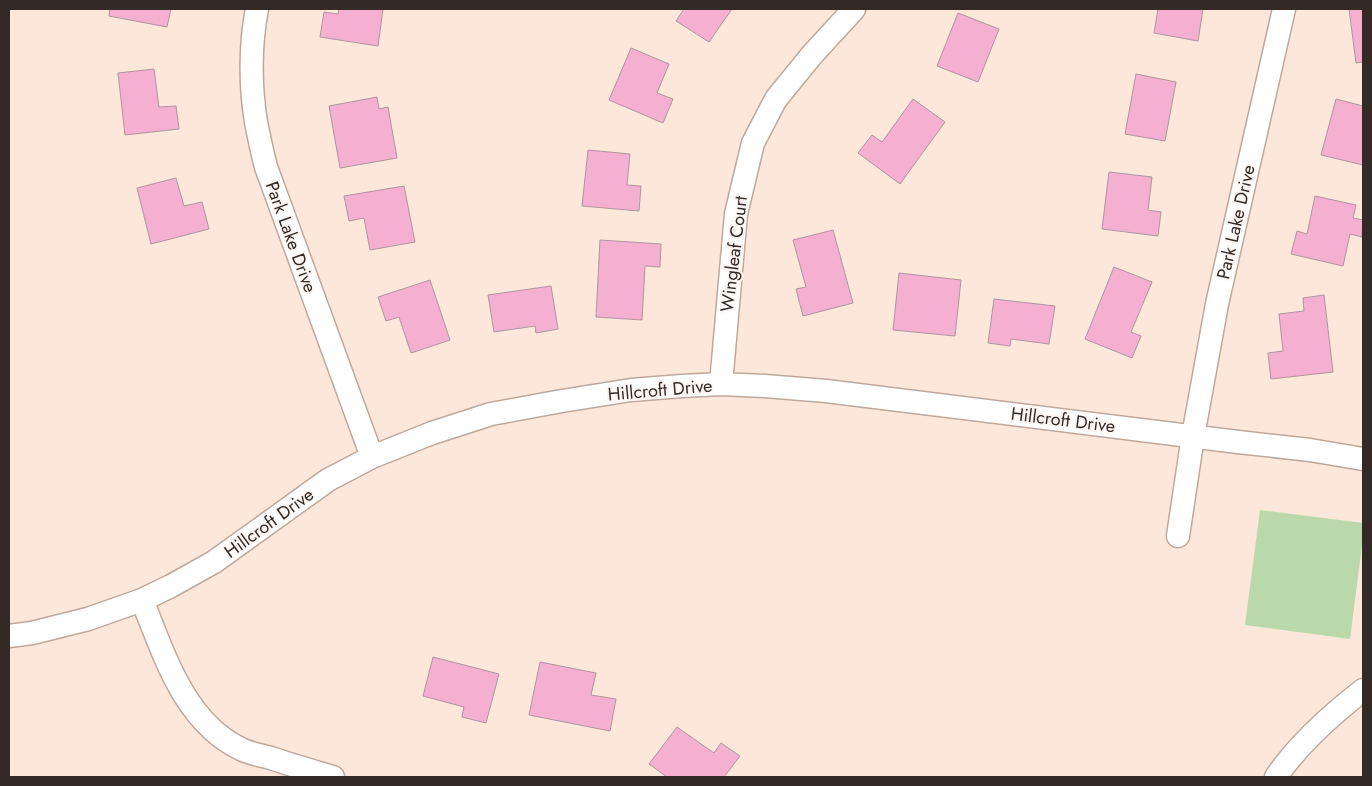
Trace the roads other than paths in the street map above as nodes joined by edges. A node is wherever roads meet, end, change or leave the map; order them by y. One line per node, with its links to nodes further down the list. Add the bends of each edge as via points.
1 (257, 9): 6 (street, Park Lake Drive, via 251,70 256,120 266,167)
2 (854, 9): 4 (street, Wingleaf Court, via 776,99 754,143 736,214)
3 (1284, 9): 5 (street, Park Lake Drive, via 1217,304)
4 (721, 384): 5 (street, Hillcroft Drive, via 826,392); 6 (street, Hillcroft Drive, via 631,390 490,414)
5 (1193, 436): 7 (street, Hillcroft Drive); 8 (street, Park Lake Drive)
6 (372, 457): 9 (street, Hillcroft Drive, via 328,480 214,562)
7 (1363, 459)
8 (1178, 536)
9 (142, 600): 10 (street, Hillcroft Drive, via 88,619); 12 (street, via 178,684 198,716 221,738 242,750)
10 (9, 636)
11 (1363, 690): 13 (street, via 1317,729)
12 (333, 777)
13 (1276, 777)

